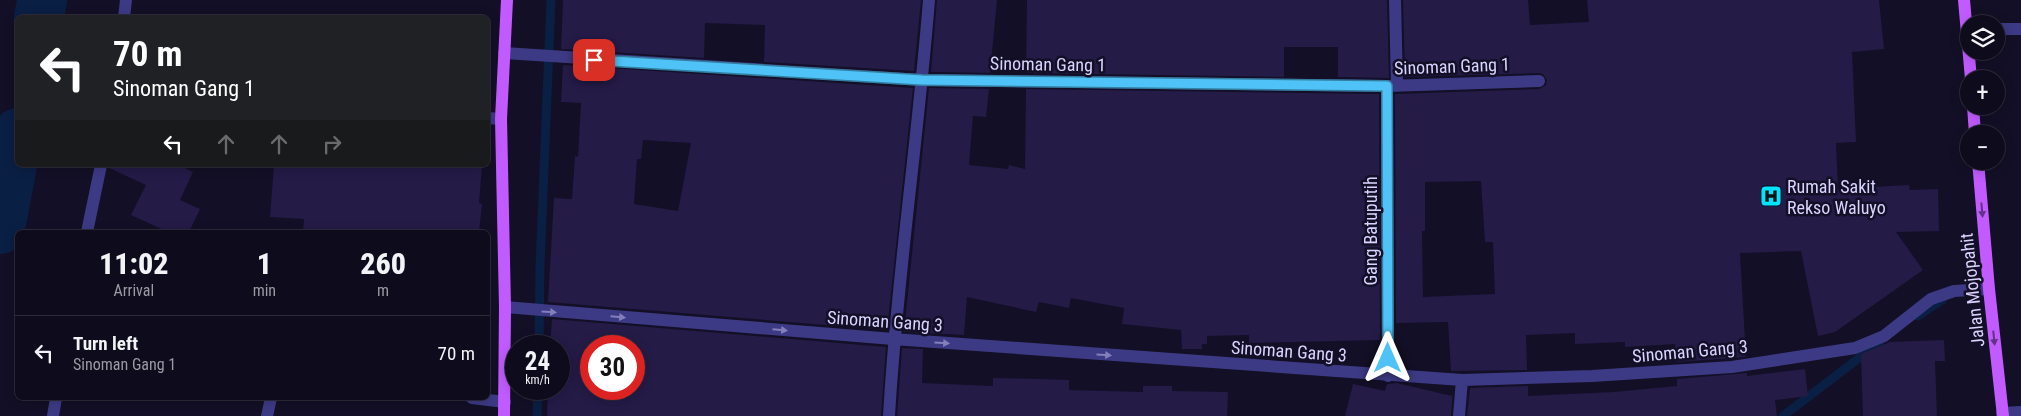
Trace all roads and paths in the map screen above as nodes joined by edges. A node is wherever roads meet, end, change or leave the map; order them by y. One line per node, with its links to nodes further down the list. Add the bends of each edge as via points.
1 (126, 0): 6 (street)
2 (507, 0): 10 (main road)
3 (929, 0): 11 (street)
4 (1395, 0): 13 (street, Gang Batuputih)
5 (1964, 0): 7 (main road)
6 (124, 15)
7 (1966, 15)
8 (2005, 29): 9 (street)
9 (2021, 29)
10 (504, 53): 11 (street, Sinoman Gang 1); 15 (main road)
11 (922, 80): 13 (street, Sinoman Gang 1); 21 (street)
12 (1539, 81): 13 (street, Sinoman Gang 1)
13 (1392, 86): 22 (street, Gang Batuputih)
14 (490, 118): 15 (street)
15 (501, 120): 20 (main road)
16 (101, 167): 18 (street)
17 (1979, 170): 19 (main road, Jalan Mojopahit, one-way to 19)
18 (87, 230)
19 (1989, 289): 23 (street, Sinoman Gang 3, via 1954,291 1930,299 1884,336 1855,348 1732,367); 29 (main road, Jalan Mojopahit, one-way to 29)
20 (505, 308): 21 (street, Sinoman Gang 3, one-way to 21); 27 (main road)
21 (894, 339): 22 (street, Sinoman Gang 3, one-way to 22); 33 (street)
22 (1388, 376): 23 (street, Sinoman Gang 3)
23 (1462, 380): 34 (street)
24 (56, 400): 30 (street)
25 (271, 400): 31 (street)
26 (488, 400): 27 (street)
27 (505, 402): 32 (main road)
28 (2021, 412): 29 (street)
29 (2003, 414)
30 (53, 416)
31 (267, 416)
32 (504, 416)
33 (889, 416)
34 (1458, 416)

